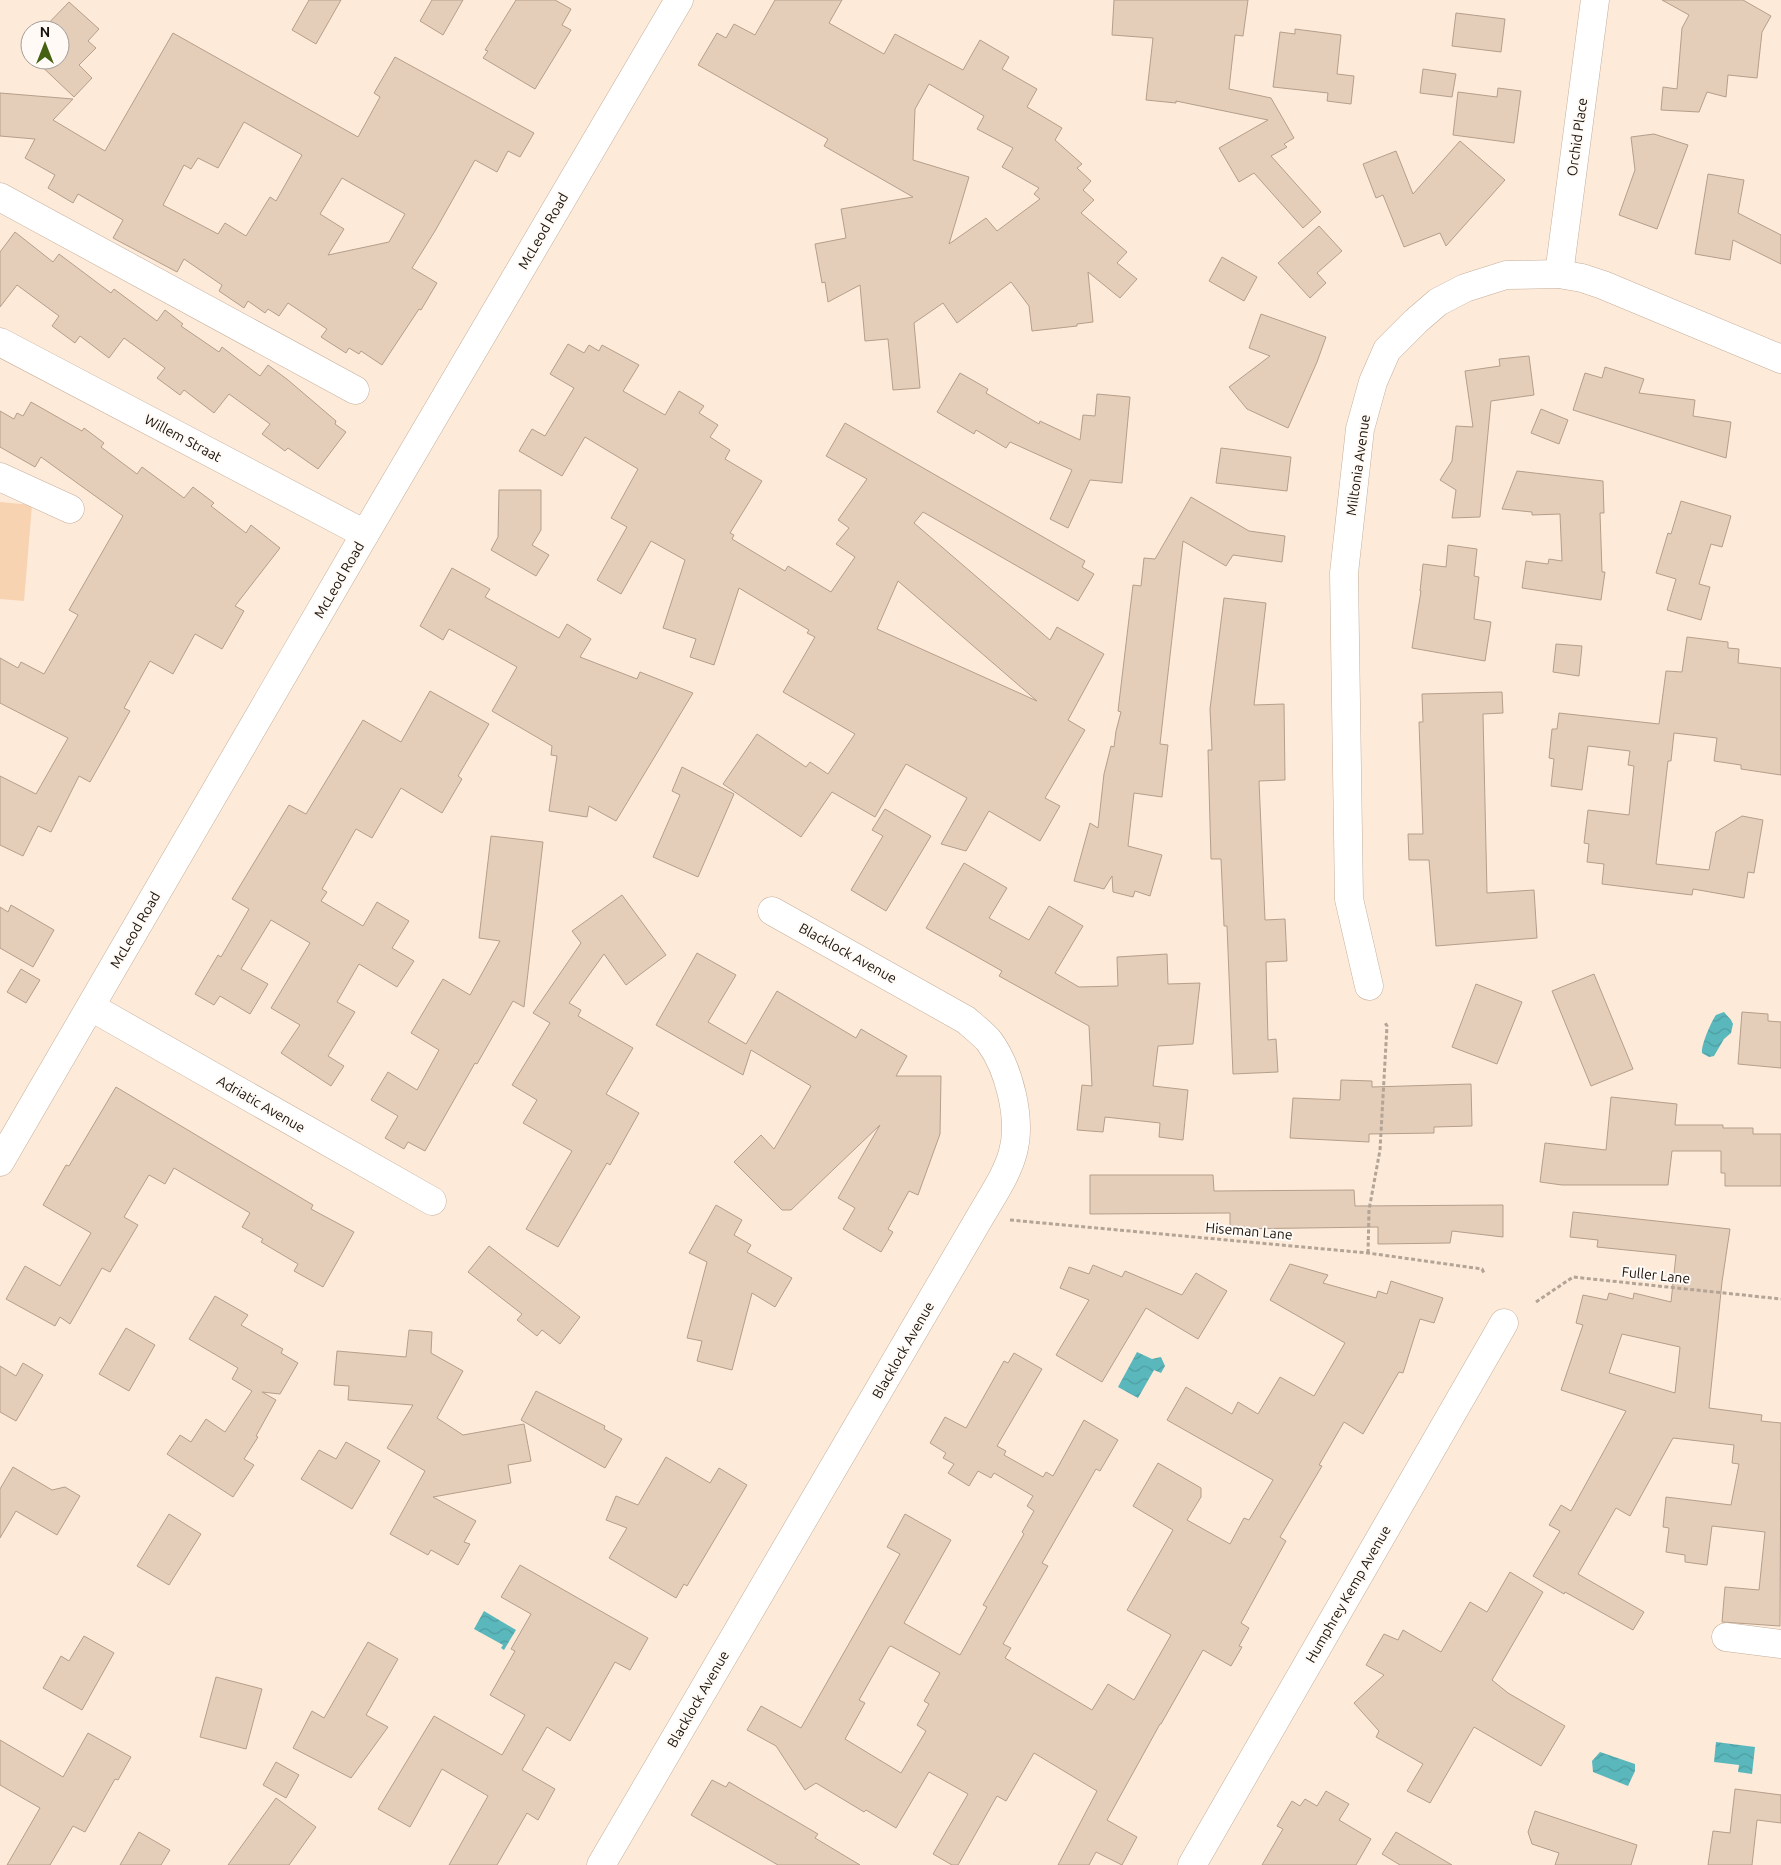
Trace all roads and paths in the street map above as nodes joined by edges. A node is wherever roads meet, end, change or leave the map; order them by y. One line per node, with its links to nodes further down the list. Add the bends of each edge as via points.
1 (679, 0): 10 (street, McLeod Road)
2 (1595, 0): 4 (street, Orchid Place)
3 (0, 196): 7 (street)
4 (1559, 274): 6 (street, Miltonia Avenue, via 1603,285); 12 (street, Miltonia Avenue, via 1506,275 1465,288 1438,302 1388,350 1373,382 1360,429 1344,583 1349,900)
5 (0, 342): 10 (street, Willem Straat)
6 (1781, 359)
7 (355, 390)
8 (0, 477): 9 (street)
9 (70, 509)
10 (365, 534): 13 (street, McLeod Road)
11 (772, 911): 25 (street, Blacklock Avenue, via 966,1020 983,1036 1004,1069 1012,1097 1017,1124 1014,1151 980,1217)
12 (1369, 986)
13 (91, 1007): 15 (street, McLeod Road); 16 (street, Adriatic Avenue)
14 (1384, 1021): 18 (path, via 1387,1026 1380,1150 1369,1210)
15 (0, 1162)
16 (432, 1201)
17 (1008, 1220): 18 (path, Hiseman Lane)
18 (1368, 1254): 19 (path, Hiseman Lane, via 1482,1269)
19 (1484, 1273)
20 (1781, 1299): 21 (path, Fuller Lane, via 1573,1278)
21 (1536, 1302)
22 (1504, 1323): 26 (street, Humphrey Kemp Avenue)
23 (1726, 1637): 24 (street)
24 (1781, 1644)
25 (601, 1865)
26 (1192, 1865)

